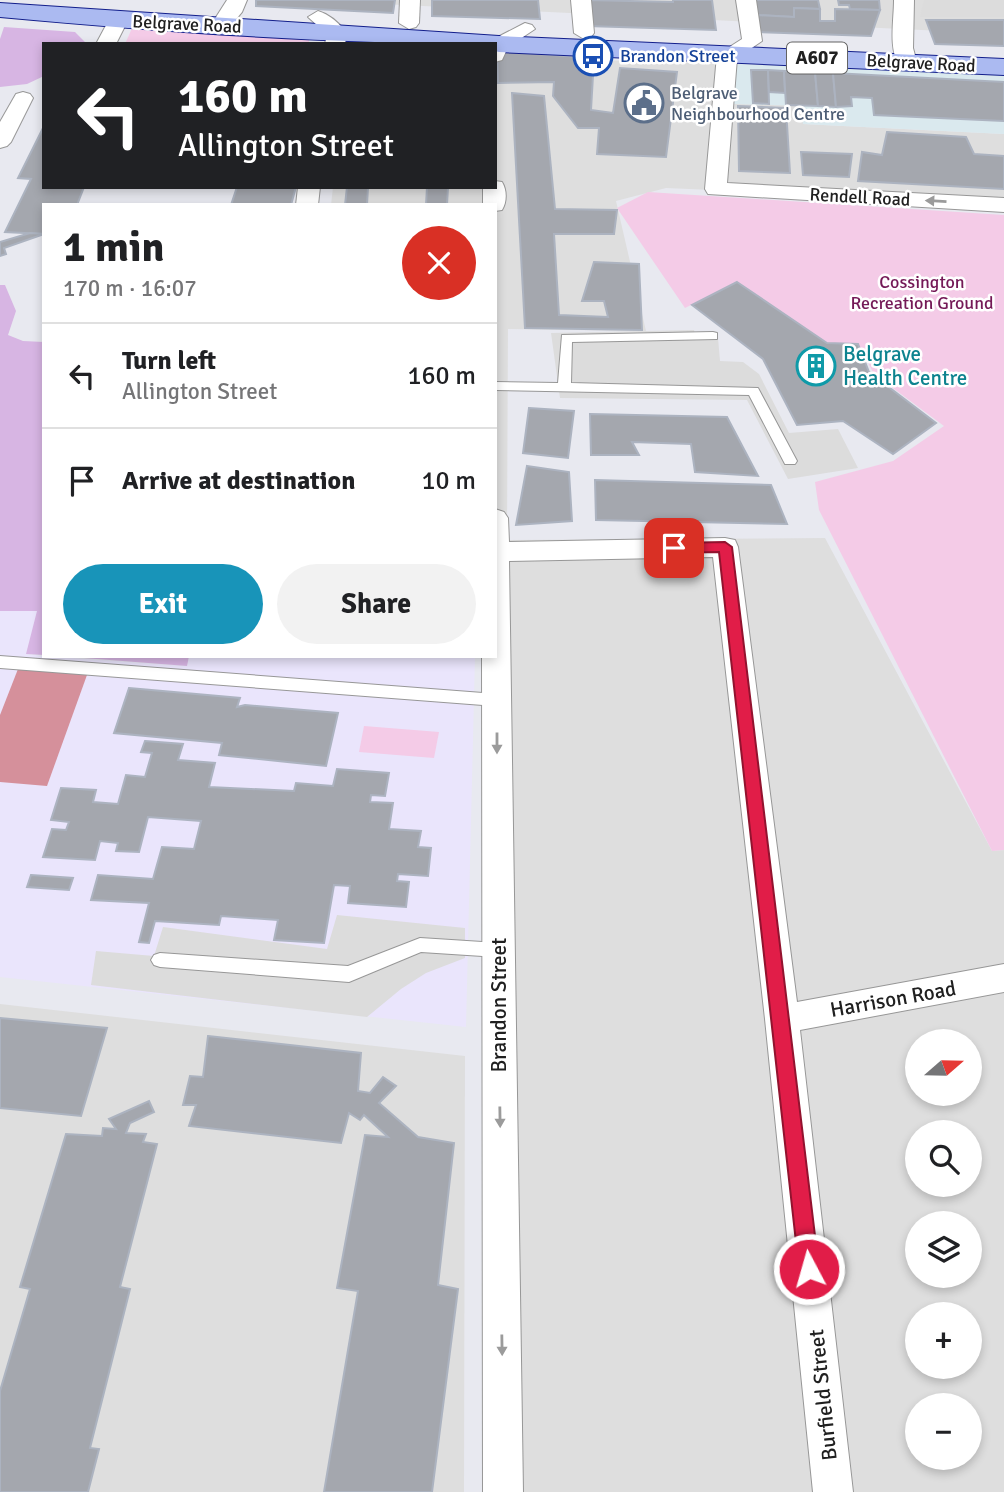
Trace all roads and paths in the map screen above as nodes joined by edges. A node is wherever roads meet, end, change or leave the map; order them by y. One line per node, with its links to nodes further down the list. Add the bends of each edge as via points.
1 (72, 0): 7 (main road, Belgrave Road / A607)
2 (582, 0): 11 (street)
3 (746, 0): 12 (street)
4 (904, 0): 18 (street)
5 (0, 10): 8 (main road, Belgrave Road / A607)
6 (410, 11): 9 (main road, Belgrave Road / A607); 10 (main road, Belgrave Road / A607)
7 (230, 13): 8 (main road, Belgrave Road / A607); 10 (main road, Belgrave Road / A607)
8 (118, 20): 13 (street)
9 (525, 29): 11 (main road, Belgrave Road / A607); 15 (street)
10 (330, 31): 14 (main road, Belgrave Road / A607)
11 (584, 33): 12 (main road, Belgrave Road / A607)
12 (752, 41): 17 (street); 18 (main road, Belgrave Road / A607)
13 (107, 42)
14 (427, 42)
15 (497, 50): 17 (main road, Belgrave Road / A607)
16 (1004, 53): 18 (main road, Belgrave Road / A607)
17 (727, 55): 18 (main road, Belgrave Road / A607); 24 (street, Rendell Road, one-way to 17, via 716,189)
18 (905, 55): 19 (main road, Belgrave Road / A607)
19 (1004, 67)
20 (42, 90): 22 (street)
21 (0, 97): 22 (street)
22 (23, 98): 23 (street)
23 (0, 142)
24 (1004, 205)
25 (713, 336): 27 (lane, via 566,338)
26 (497, 386): 27 (lane)
27 (565, 387): 28 (lane, via 753,391)
28 (790, 461)
29 (497, 552): 36 (street, Burfield Street, via 725,547)
30 (496, 658): 32 (street, Brandon Street)
31 (0, 662): 32 (lane)
32 (496, 700): 33 (street, Brandon Street, one-way to 33)
33 (498, 950): 34 (lane, via 420,945 349,974); 37 (street, Brandon Street, one-way to 37)
34 (160, 960)
35 (1004, 978): 36 (street, Harrison Road)
36 (782, 1019): 38 (street, Burfield Street)
37 (503, 1492)
38 (833, 1492)

